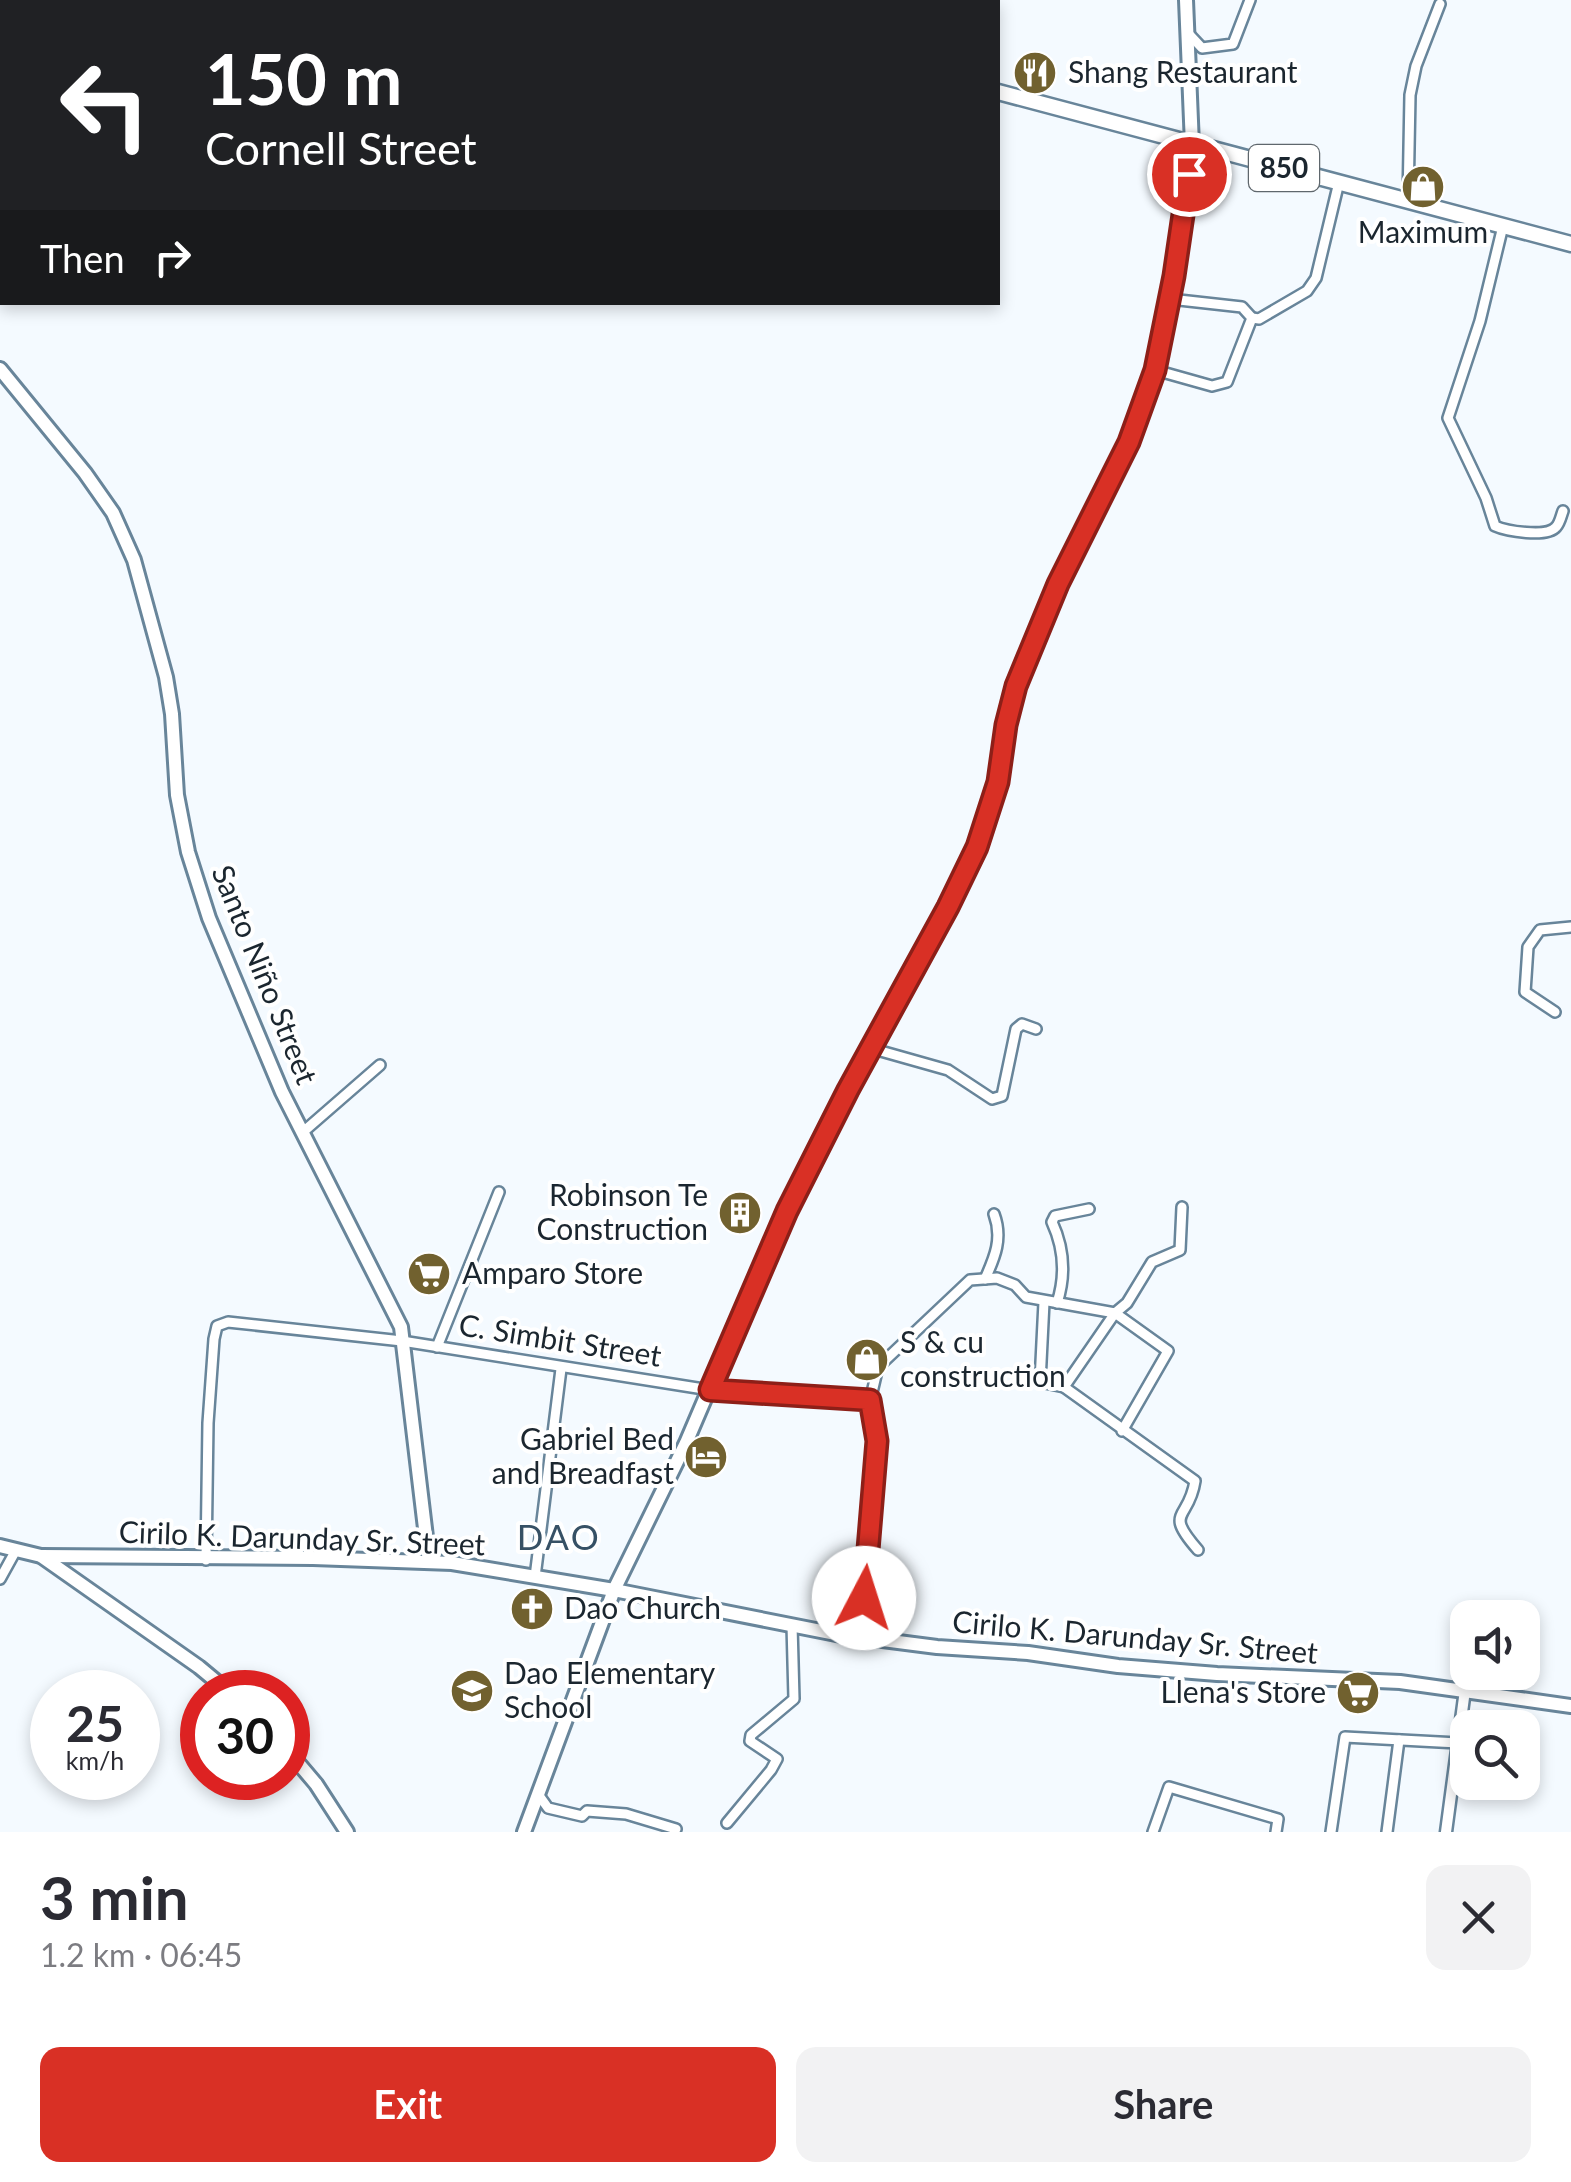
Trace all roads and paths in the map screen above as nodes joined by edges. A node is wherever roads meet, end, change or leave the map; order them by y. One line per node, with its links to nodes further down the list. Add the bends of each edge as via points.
1 (1186, 0): 4 (main road)
2 (1250, 0): 4 (street, via 1233,44 1202,48)
3 (1440, 4): 8 (street, via 1410,94)
4 (1188, 32): 6 (main road)
5 (1000, 93): 6 (main road, 850)
6 (1192, 144): 7 (main road, 850); 11 (main road)
7 (1340, 182): 8 (main road, 850); 12 (street, via 1316,278 1307,291)
8 (1408, 201): 9 (main road, 850)
9 (1503, 226): 10 (main road, 850); 15 (street, via 1448,418 1495,526 1550,532)
10 (1571, 244)
11 (1170, 299): 12 (street, via 1242,306); 14 (main road)
12 (1252, 318): 14 (street, via 1228,382 1212,386)
13 (0, 369): 21 (main road, Santo Niño Street, via 85,472 134,560 170,698 188,852 216,936)
14 (1155, 370): 19 (main road, via 1129,442 1016,686 998,782 968,868)
15 (1563, 510)
16 (1571, 926): 17 (street, via 1540,930 1528,947 1525,992)
17 (1555, 1012)
18 (1036, 1029): 19 (street, via 1016,1029 1002,1096 992,1099 948,1070)
19 (870, 1048): 34 (main road, via 773,1240)
20 (380, 1064): 21 (street)
21 (303, 1132): 30 (main road, Santo Niño Street)
22 (499, 1192): 31 (street)
23 (1182, 1207): 29 (street, via 1180,1250 1152,1262)
24 (1090, 1210): 28 (street, via 1052,1222 1062,1246)
25 (994, 1214): 26 (street, via 996,1253)
26 (984, 1279): 27 (street, via 997,1278); 35 (street, via 970,1280 878,1367)
27 (1044, 1302): 28 (street); 33 (street, via 1040,1382)
28 (1057, 1303): 29 (street)
29 (1114, 1313): 33 (street); 36 (street, via 1168,1352)
30 (402, 1341): 31 (street, C. Simbit Street); 41 (street, C. Simbit Street, via 217,1326); 42 (main road, Santo Niño Street)
31 (437, 1347): 32 (street, C. Simbit Street)
32 (560, 1369): 34 (street, C. Simbit Street); 43 (street)
33 (1064, 1388): 36 (street)
34 (710, 1390): 35 (street, C. Simbit Street); 45 (main road)
35 (870, 1400): 47 (street, via 877,1441)
36 (1122, 1431): 39 (street, via 1196,1481 1179,1520)
37 (0, 1546): 38 (main road)
38 (16, 1550): 40 (main road); 44 (street)
39 (1198, 1550)
40 (41, 1556): 41 (main road, Cirilo K. Darunday Sr. Street); 48 (main road)
41 (206, 1560): 42 (main road, Cirilo K. Darunday Sr. Street)
42 (429, 1562): 43 (main road, Cirilo K. Darunday Sr. Street)
43 (535, 1576): 45 (main road, Cirilo K. Darunday Sr. Street)
44 (0, 1579)
45 (614, 1590): 46 (main road, Cirilo K. Darunday Sr. Street); 56 (main road)
46 (792, 1625): 47 (main road, Cirilo K. Darunday Sr. Street); 58 (street, via 794,1700 750,1741 777,1759)
47 (861, 1637): 49 (main road, Cirilo K. Darunday Sr. Street, via 1132,1667)
48 (203, 1670)
49 (1450, 1688)
50 (1465, 1690): 51 (main road, Cirilo K. Darunday Sr. Street); 52 (street)
51 (1571, 1706)
52 (1462, 1710)
53 (1399, 1740): 54 (street); 64 (street, via 1344,1737); 65 (street)
54 (1450, 1743)
55 (310, 1777): 60 (main road)
56 (538, 1794): 59 (street, via 548,1808 582,1816 587,1810 626,1814); 61 (main road)
57 (1450, 1800): 66 (street)
58 (727, 1824)
59 (676, 1829)
60 (347, 1832)
61 (524, 1832)
62 (1153, 1832): 63 (street, via 1169,1786 1278,1819)
63 (1276, 1832)
64 (1331, 1832)
65 (1386, 1832)
66 (1446, 1832)

